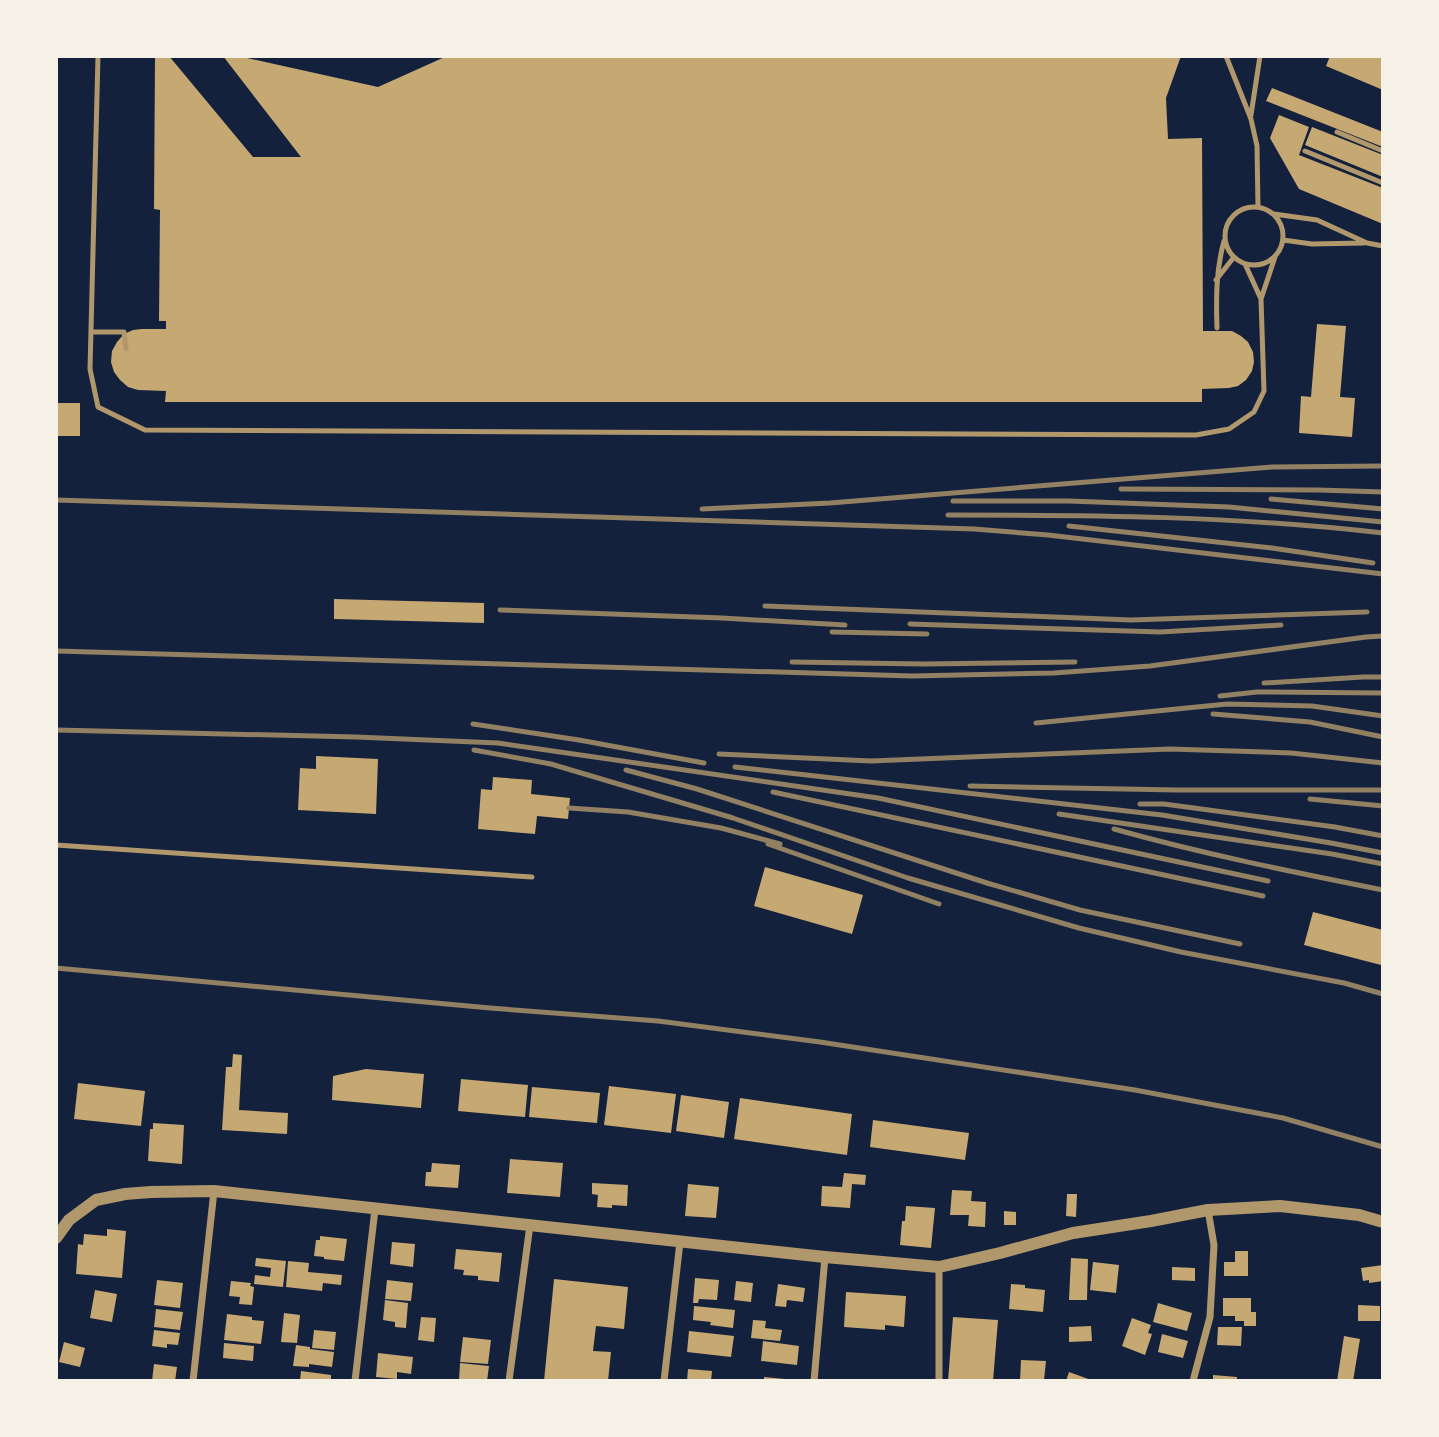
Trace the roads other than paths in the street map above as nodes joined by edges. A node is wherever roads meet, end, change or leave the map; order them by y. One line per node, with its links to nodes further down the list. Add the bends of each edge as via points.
1 (98, 56): 21 (lane)
2 (1226, 56): 4 (lane)
3 (1260, 56): 4 (lane)
4 (1251, 118): 9 (lane, via 1257,146)
5 (1337, 132): 7 (lane)
6 (1305, 150): 8 (lane)
7 (1383, 151)
8 (1383, 183)
9 (1258, 207): 10 (lane); 11 (lane, via 1233,216)
10 (1273, 215): 12 (lane, via 1282,227); 13 (lane, via 1317,220)
11 (1225, 234): 15 (lane); 18 (lane)
12 (1283, 240): 13 (lane); 16 (lane)
13 (1367, 243): 14 (lane)
14 (1383, 246)
15 (1234, 257): 17 (lane); 18 (lane)
16 (1275, 257): 17 (lane, via 1261,265); 19 (lane)
17 (1245, 264): 19 (lane)
18 (1216, 280): 20 (lane)
19 (1261, 299): 21 (lane, via 1264,391 1254,412 1229,429 1196,435 145,430 97,407 90,369)
20 (1217, 328)
21 (91, 332): 22 (lane, via 124,332)
22 (126, 349)
23 (56, 845): 24 (lane)
24 (531, 877)
25 (214, 1191): 26 (street); 30 (street, via 96,1199 69,1220); 34 (street)
26 (375, 1209): 29 (street); 35 (street)
27 (1208, 1210): 28 (street, via 1280,1206); 33 (street, via 1073,1233); 40 (street, via 1214,1245 1210,1317)
28 (1383, 1222)
29 (530, 1225): 31 (street); 36 (street)
30 (56, 1238)
31 (680, 1242): 32 (street); 37 (street)
32 (825, 1258): 33 (street); 38 (street)
33 (939, 1267): 39 (street)
34 (193, 1381)
35 (355, 1381)
36 (509, 1381)
37 (664, 1381)
38 (814, 1381)
39 (939, 1381)
40 (1193, 1381)

